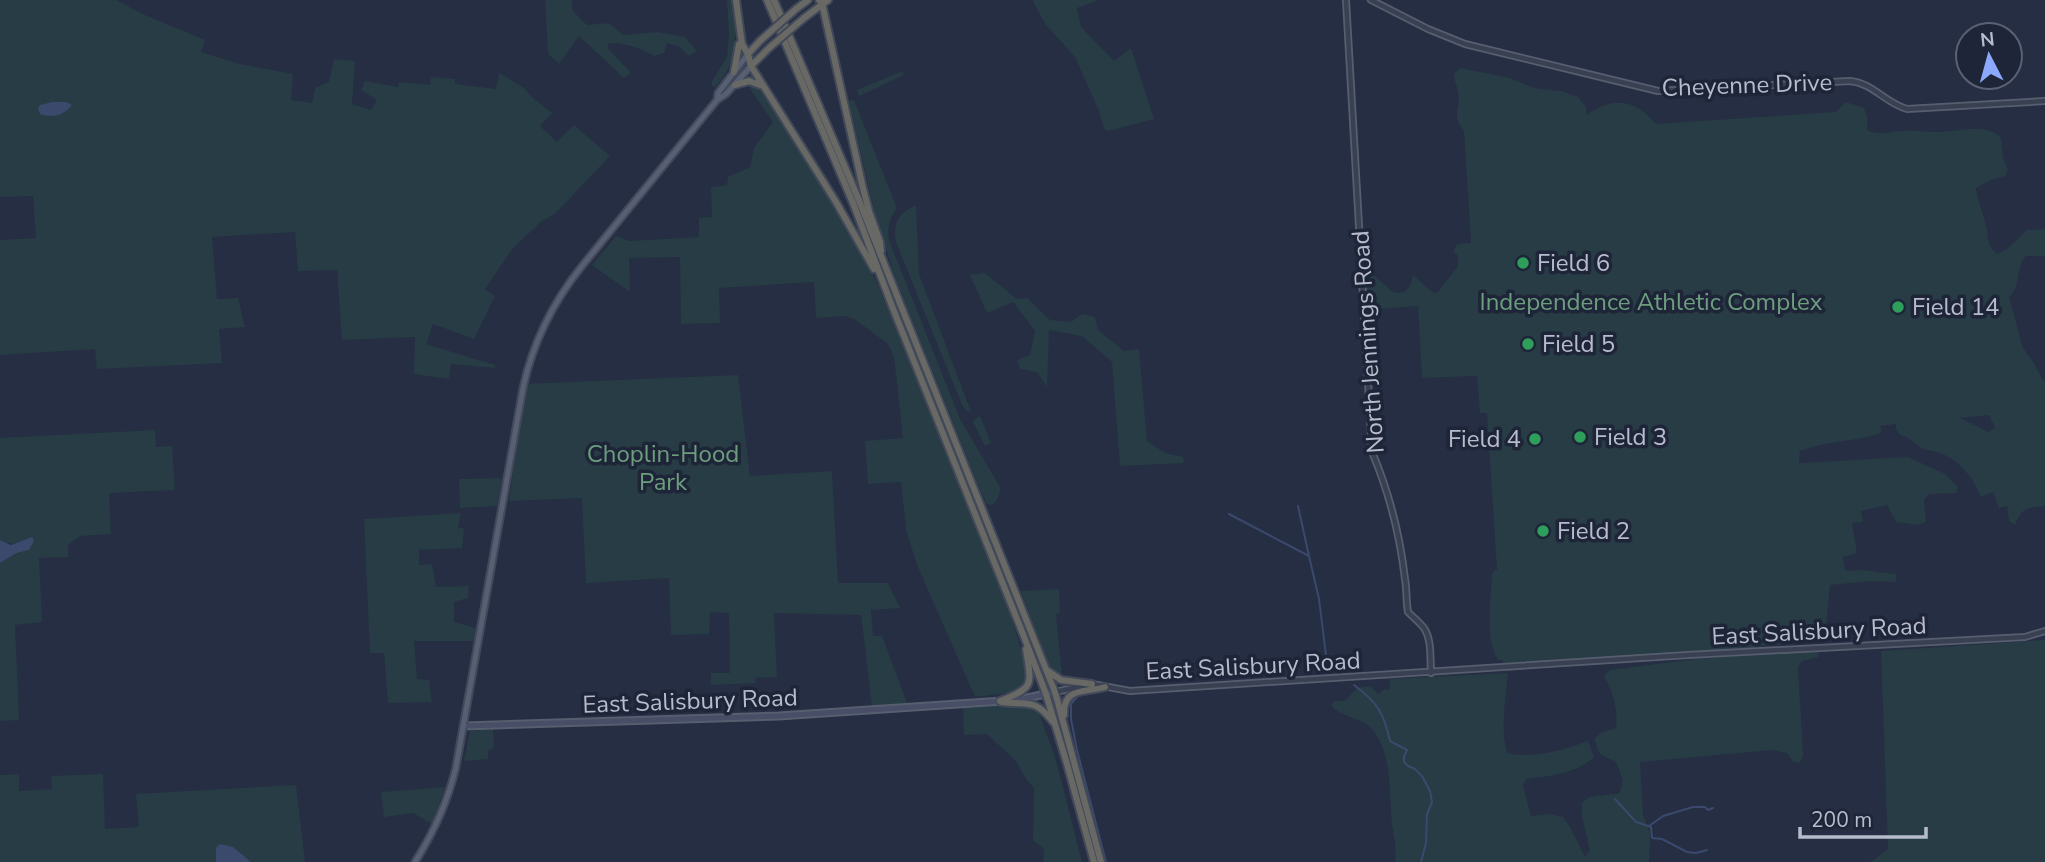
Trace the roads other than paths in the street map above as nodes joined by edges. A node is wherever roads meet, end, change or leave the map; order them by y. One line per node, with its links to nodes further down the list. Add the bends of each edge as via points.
1 (736, 0): 8 (highway)
2 (767, 0): 17 (highway)
3 (774, 0): 16 (highway)
4 (808, 0): 9 (highway, bridge)
5 (1346, 0): 21 (street, North Jennings Road, via 1372,452 1384,480 1398,540 1408,612 1429,640)
6 (1371, 0): 15 (street, Cheyenne Drive, via 1465,44 1658,91 1850,81 1865,83 1907,109)
7 (825, 1): 10 (highway, bridge); 16 (highway, via 863,188)
8 (740, 32): 9 (highway); 11 (highway)
9 (748, 54): 10 (highway); 11 (main road)
10 (751, 66): 12 (main road); 13 (highway)
11 (734, 72): 14 (main road)
12 (735, 85): 13 (highway, via 749,81); 14 (main road)
13 (763, 86): 17 (highway, via 852,228)
14 (717, 100): 27 (main road, via 573,278 536,344 520,403)
15 (2045, 101)
16 (882, 257): 20 (highway)
17 (892, 306): 19 (highway)
18 (2045, 631): 21 (street, East Salisbury Road, via 2025,637)
19 (1023, 634): 25 (highway); 26 (highway, via 1029,682 1019,694)
20 (1044, 663): 22 (highway, via 1057,679); 24 (highway)
21 (1431, 673): 23 (street, East Salisbury Road, via 1130,691)
22 (1092, 684): 23 (street, East Salisbury Road); 24 (street, East Salisbury Road)
23 (1105, 687): 29 (highway, via 1078,691 1067,699 1064,713)
24 (1055, 692): 25 (main road, East Salisbury Road); 29 (highway)
25 (1046, 694): 26 (main road, East Salisbury Road); 28 (highway)
26 (999, 701): 27 (main road, East Salisbury Road, via 779,716); 28 (highway, via 1034,704)
27 (464, 726): 30 (main road, via 449,795)
28 (1056, 726): 31 (highway)
29 (1069, 741): 32 (highway)
30 (415, 862)
31 (1094, 862)
32 (1101, 862)

